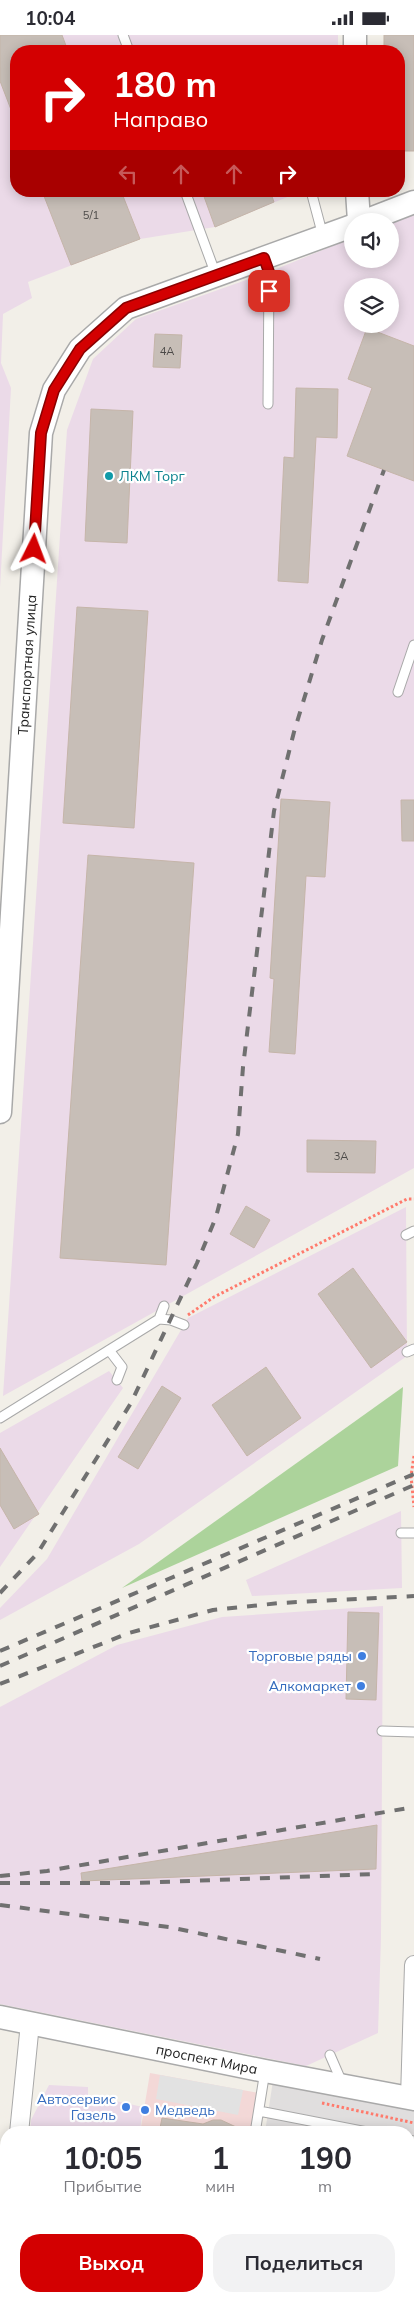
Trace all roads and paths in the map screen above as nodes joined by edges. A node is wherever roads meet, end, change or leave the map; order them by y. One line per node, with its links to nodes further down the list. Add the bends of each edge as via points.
1 (187, 197): 10 (lane)
2 (313, 197): 8 (lane)
3 (357, 197): 5 (street)
4 (414, 203): 6 (street)
5 (358, 213)
6 (387, 213)
7 (344, 229): 8 (street, Транспортная улица)
8 (323, 237): 9 (street, Транспортная улица)
9 (264, 258): 10 (street, Транспортная улица); 11 (lane, via 269,272)
10 (216, 275): 14 (street, Транспортная улица, via 126,308 80,349 54,390 41,433)
11 (268, 404)
12 (414, 645): 13 (lane)
13 (398, 692)
14 (0, 1112)
15 (414, 1199): 18 (path, via 407,1199 214,1297 189,1313)
16 (164, 1306): 17 (lane)
17 (159, 1319): 18 (lane); 19 (lane)
18 (183, 1325)
19 (109, 1350): 20 (lane, via 122,1367); 21 (lane)
20 (117, 1380)
21 (0, 1418)
22 (414, 1456): 23 (path, via 411,1476)
23 (414, 1507)
24 (401, 1533): 25 (lane)
25 (414, 1533)
26 (382, 1731): 27 (lane)
27 (414, 1732)
28 (414, 1965): 34 (street)
29 (0, 2017): 30 (street, проспект Мира)
30 (30, 2023): 32 (street, проспект Мира); 36 (street)
31 (330, 2055): 33 (lane)
32 (265, 2071): 33 (street, проспект Мира); 35 (lane)
33 (343, 2086): 34 (street, проспект Мира)
34 (412, 2099)
35 (259, 2111): 37 (lane); 38 (lane)
36 (20, 2126)
37 (256, 2126)
38 (336, 2126)

